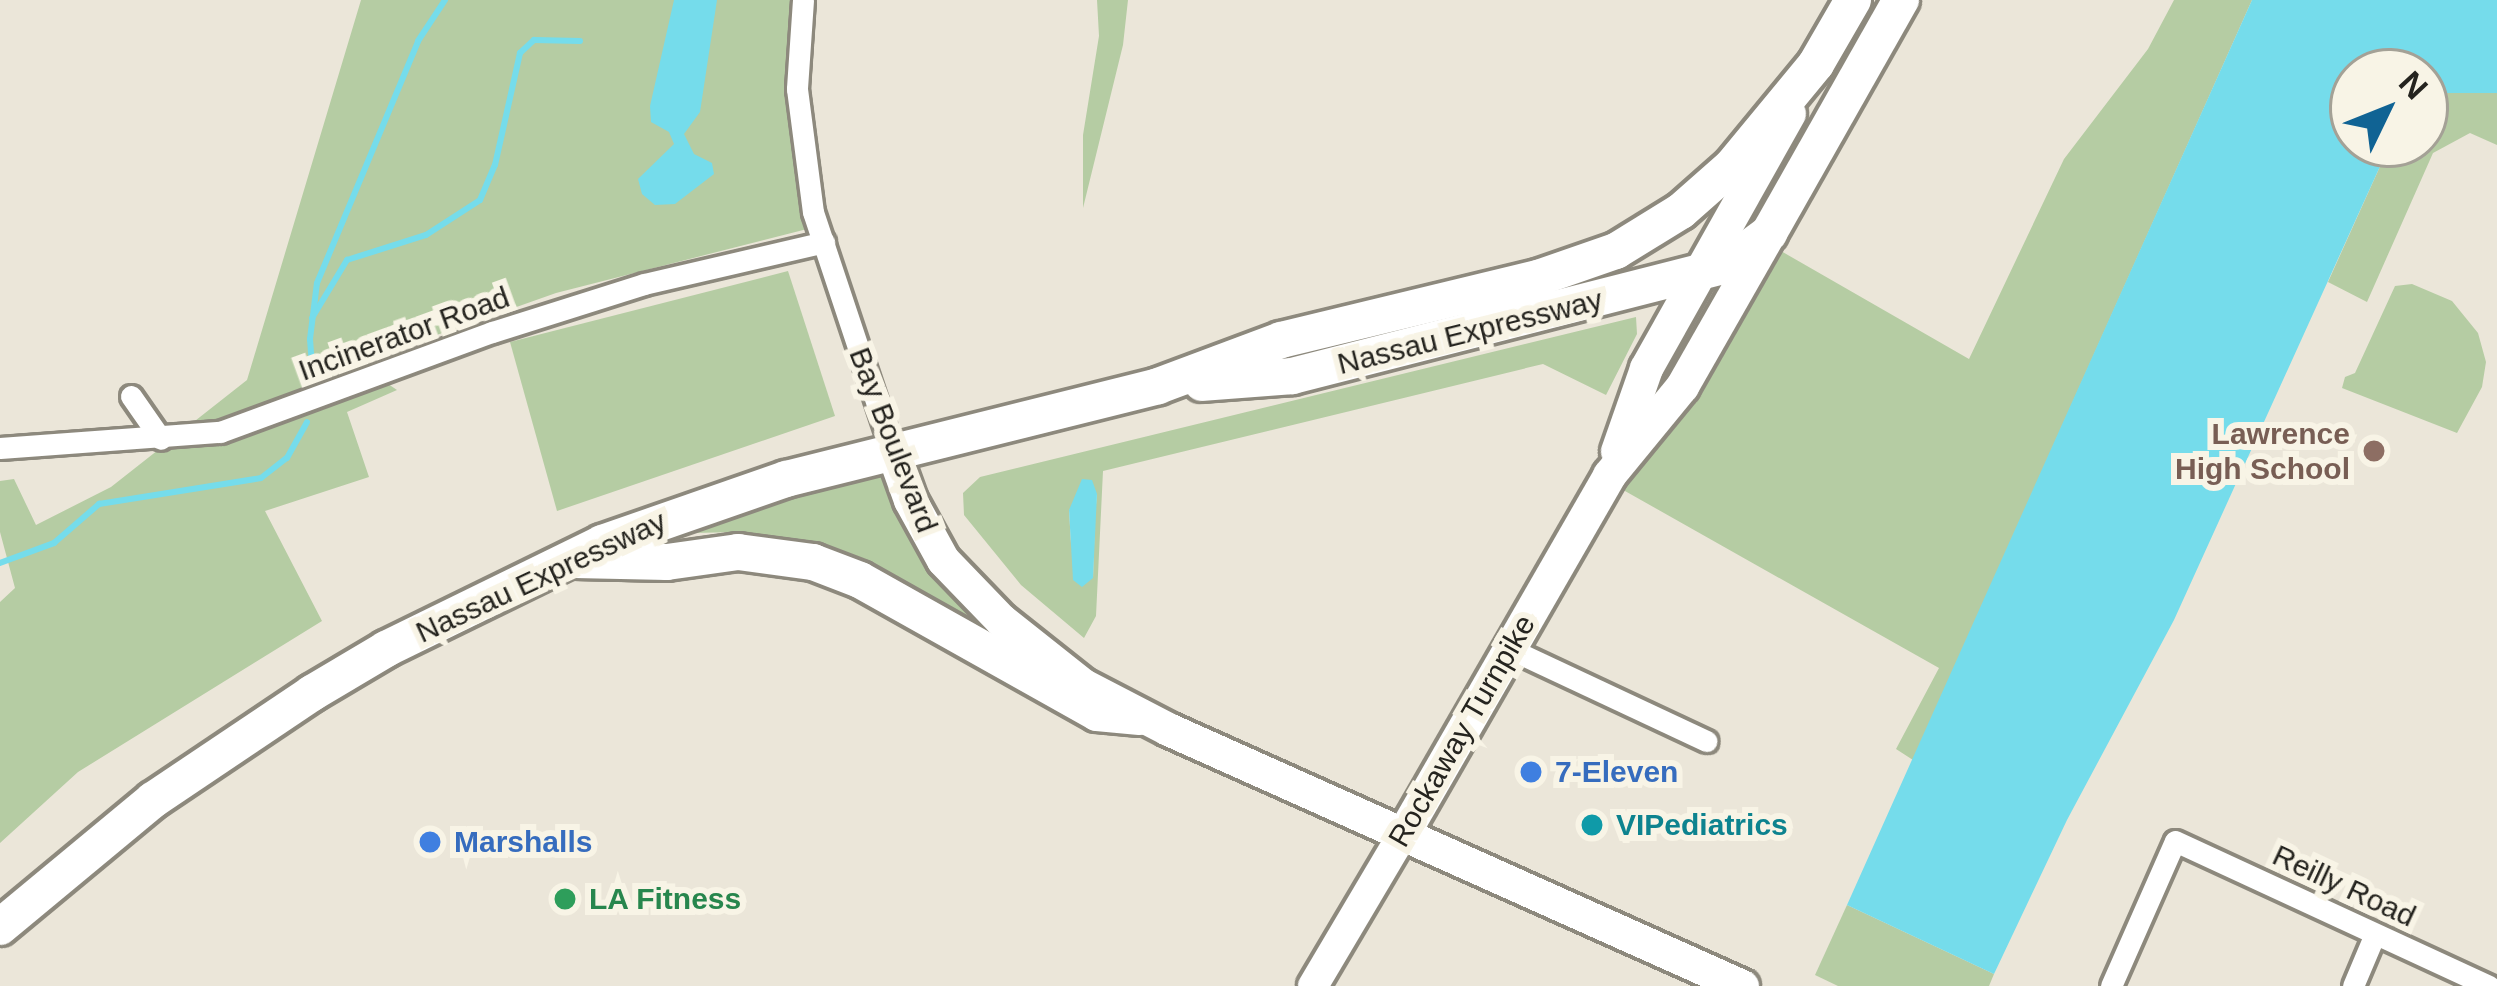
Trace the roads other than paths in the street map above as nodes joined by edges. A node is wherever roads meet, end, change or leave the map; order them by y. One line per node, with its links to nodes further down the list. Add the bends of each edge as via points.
1 (803, 0): 6 (street, Bay Boulevard, via 797,89)
2 (1853, 0): 4 (highway, Rockaway Turnpike)
3 (1900, 0): 5 (highway, Rockaway Turnpike)
4 (1816, 64): 7 (main road, Rockaway Turnpike); 8 (highway, Nassau Expressway, via 1717,181 1616,251 1538,278 1281,340)
5 (1768, 233): 7 (highway, Nassau Expressway, via 1737,259); 13 (main road, Rockaway Turnpike, via 1682,386)
6 (824, 242): 10 (street, Incinerator Road, via 644,284 220,432); 12 (street, Bay Boulevard)
7 (1695, 277): 8 (highway, Nassau Expressway, via 1292,376); 13 (main road, Rockaway Turnpike, via 1646,368)
8 (1158, 386): 12 (highway, Nassau Expressway)
9 (131, 396): 10 (street)
10 (160, 439): 11 (street, Incinerator Road)
11 (0, 448)
12 (892, 449): 14 (highway, Nassau Expressway, via 746,490); 16 (main road, Bay Boulevard, via 930,541 959,580 1062,671)
13 (1609, 475): 15 (main road, Rockaway Turnpike)
14 (566, 560): 16 (highway, via 668,562 738,552 813,562 860,580 1097,713); 19 (highway, Nassau Expressway, via 353,667 235,742)
15 (1510, 649): 17 (street); 18 (main road, Rockaway Turnpike)
16 (1140, 717): 18 (main road, Bay Boulevard)
17 (1706, 741)
18 (1404, 832): 21 (main road, Rockaway Turnpike); 22 (main road, Bay Boulevard)
19 (0, 927)
20 (2371, 944): 23 (street, Reilly Road, via 2175,841); 24 (street); 25 (street, Reilly Road)
21 (1313, 986)
22 (1742, 986)
23 (2111, 986)
24 (2353, 986)
25 (2488, 986)

